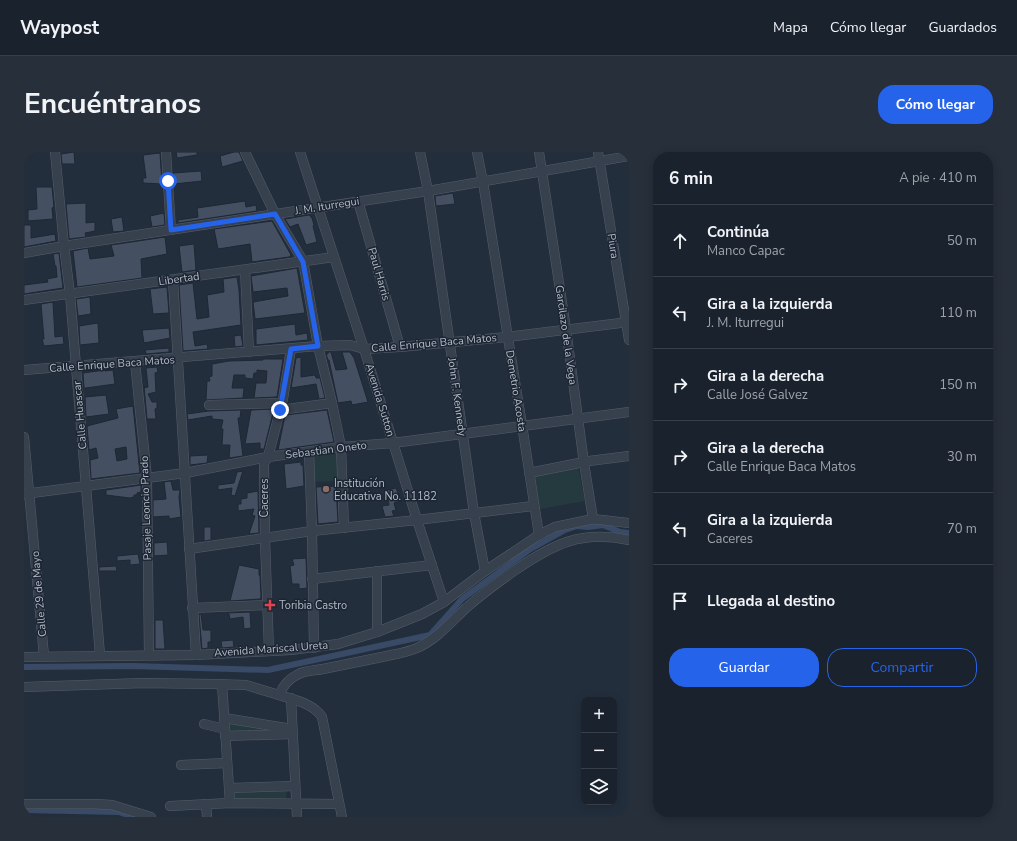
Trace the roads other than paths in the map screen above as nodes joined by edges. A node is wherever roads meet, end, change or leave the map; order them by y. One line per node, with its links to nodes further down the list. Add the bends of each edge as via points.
1 (55, 152): 17 (street, Calle Huascar)
2 (166, 152): 16 (street)
3 (245, 152): 15 (street)
4 (300, 152): 14 (street, Avenida Sutton)
5 (420, 152): 12 (street, John F. Kennedy)
6 (477, 152): 11 (street, Demetrio Acosta)
7 (539, 152): 10 (street, Garcilazo de la Vega)
8 (599, 156): 9 (street, J. M. Iturregui); 10 (street, J. M. Iturregui); 25 (street, Piura)
9 (629, 156)
10 (542, 172): 11 (street, J. M. Iturregui); 26 (street, Garcilazo de la Vega)
11 (483, 182): 12 (street, J. M. Iturregui); 27 (street, Demetrio Acosta)
12 (428, 191): 13 (street, J. M. Iturregui); 29 (street, John F. Kennedy)
13 (358, 201): 14 (street, J. M. Iturregui); 31 (street, Paul Harris)
14 (318, 208): 15 (street, J. M. Iturregui); 19 (street, Avenida Sutton)
15 (275, 214): 16 (street, J. M. Iturregui); 20 (street)
16 (171, 230): 17 (street, J. M. Iturregui)
17 (64, 246): 18 (street, J. M. Iturregui); 23 (street, Calle Huascar)
18 (24, 253)
19 (334, 257): 20 (street, Libertad); 33 (street, Avenida Sutton)
20 (303, 262): 21 (street, Libertad); 30 (street)
21 (245, 270): 22 (street, Libertad); 34 (street)
22 (173, 280): 23 (street, Libertad); 35 (street)
23 (70, 294): 24 (street, Libertad); 37 (street, Calle Huascar)
24 (24, 300)
25 (628, 322): 26 (street, Calle Enrique Baca Matos); 28 (street, Piura)
26 (566, 329): 27 (street, Calle Enrique Baca Matos); 43 (street, Garcilazo de la Vega)
27 (507, 337): 29 (street, Calle Enrique Baca Matos); 44 (street, Demetrio Acosta)
28 (629, 340)
29 (448, 343): 31 (street, Calle Enrique Baca Matos); 45 (street, John F. Kennedy)
30 (318, 346): 32 (street, Calle Enrique Baca Matos); 33 (street, Calle Enrique Baca Matos, via 350,345); 39 (street)
31 (400, 347): 33 (street, Calle Enrique Baca Matos)
32 (291, 349): 34 (street, Calle Enrique Baca Matos); 41 (street, Caceres)
33 (364, 349): 47 (street, Avenida Sutton)
34 (249, 352): 35 (street, Calle Enrique Baca Matos)
35 (178, 359): 36 (street, Calle Enrique Baca Matos); 53 (street)
36 (135, 362): 37 (street, Calle Enrique Baca Matos); 55 (street, Pasaje Leoncio Prado)
37 (76, 366): 38 (street, Calle Enrique Baca Matos); 56 (street, Calle Huascar)
38 (24, 370)
39 (332, 404): 41 (street); 48 (street)
40 (209, 405): 41 (street)
41 (281, 407): 51 (street, Caceres)
42 (629, 412): 43 (street, Sebastian Oneto)
43 (578, 418): 44 (street, Sebastian Oneto); 52 (street, Garcilazo de la Vega)
44 (522, 425): 45 (street, Sebastian Oneto); 54 (street, Demetrio Acosta)
45 (462, 434): 47 (street, Sebastian Oneto); 59 (street, John F. Kennedy)
46 (24, 437): 57 (street, Calle 29 de Mayo)
47 (393, 443): 48 (street, Sebastian Oneto); 61 (street, Avenida Sutton)
48 (341, 447): 49 (street, Sebastian Oneto); 63 (street)
49 (309, 452): 51 (street, Sebastian Oneto); 64 (street)
50 (629, 456): 52 (street)
51 (268, 457): 53 (street, Sebastian Oneto); 66 (street, Caceres, via 264,463)
52 (584, 463): 54 (street); 60 (street, Garcilazo de la Vega)
53 (184, 473): 55 (street, Sebastian Oneto); 68 (street)
54 (529, 473): 58 (street, Demetrio Acosta)
55 (148, 478): 56 (street, Sebastian Oneto); 80 (street, Pasaje Leoncio Prado)
56 (86, 485): 57 (street, Sebastian Oneto); 79 (street, Calle Huascar)
57 (27, 493): 82 (street, Calle 29 de Mayo)
58 (533, 506): 59 (street); 65 (street, Demetrio Acosta)
59 (474, 513): 61 (street); 71 (street, John F. Kennedy)
60 (593, 519): 62 (street, Avenida Mariscal Ureta); 65 (street, Avenida Mariscal Ureta, via 562,524)
61 (417, 520): 63 (street); 69 (street, Avenida Sutton)
62 (629, 523)
63 (344, 528): 64 (street)
64 (312, 531): 66 (street); 72 (street)
65 (539, 535): 71 (street, Avenida Mariscal Ureta)
66 (265, 539): 68 (street); 74 (street, Caceres)
67 (629, 540): 86 (street, via 591,537 571,540 552,547 488,590 440,634 425,644 409,651 303,672 289,680)
68 (189, 548): 75 (street)
69 (432, 565): 70 (street); 73 (street, Avenida Sutton)
70 (376, 571): 72 (street); 76 (street)
71 (485, 571): 73 (street, Avenida Mariscal Ureta)
72 (312, 579): 77 (street)
73 (444, 602): 76 (street, Avenida Mariscal Ureta)
74 (268, 605): 75 (street); 78 (street, Caceres)
75 (192, 608): 81 (street)
76 (377, 632): 77 (street, Avenida Mariscal Ureta, via 338,644)
77 (314, 648): 78 (street, Avenida Mariscal Ureta)
78 (269, 651): 81 (street, Avenida Mariscal Ureta)
79 (100, 655): 80 (street, Avenida Mariscal Ureta); 82 (street, Avenida Mariscal Ureta)
80 (149, 655): 81 (street, Avenida Mariscal Ureta)
81 (196, 655)
82 (44, 656): 83 (street, Avenida Mariscal Ureta)
83 (24, 657)
84 (222, 684): 85 (street, via 144,683); 86 (street, via 246,685); 88 (street)
85 (24, 687)
86 (279, 695): 87 (street)
87 (290, 698): 91 (street); 100 (street, via 313,708 322,718)
88 (224, 718): 90 (street); 91 (street)
89 (204, 724): 90 (street)
90 (225, 732): 91 (street); 92 (street)
91 (292, 732): 94 (street)
92 (227, 763): 93 (street); 95 (street)
93 (181, 765)
94 (296, 786): 95 (street); 97 (street)
95 (229, 788): 96 (street)
96 (230, 803): 97 (street); 99 (street)
97 (296, 803): 100 (street); 104 (street)
98 (24, 804): 102 (street, via 112,805)
99 (206, 804): 101 (street); 103 (street)
100 (339, 804): 105 (street)
101 (170, 806)
102 (151, 817)
103 (207, 817)
104 (297, 817)
105 (342, 817)

